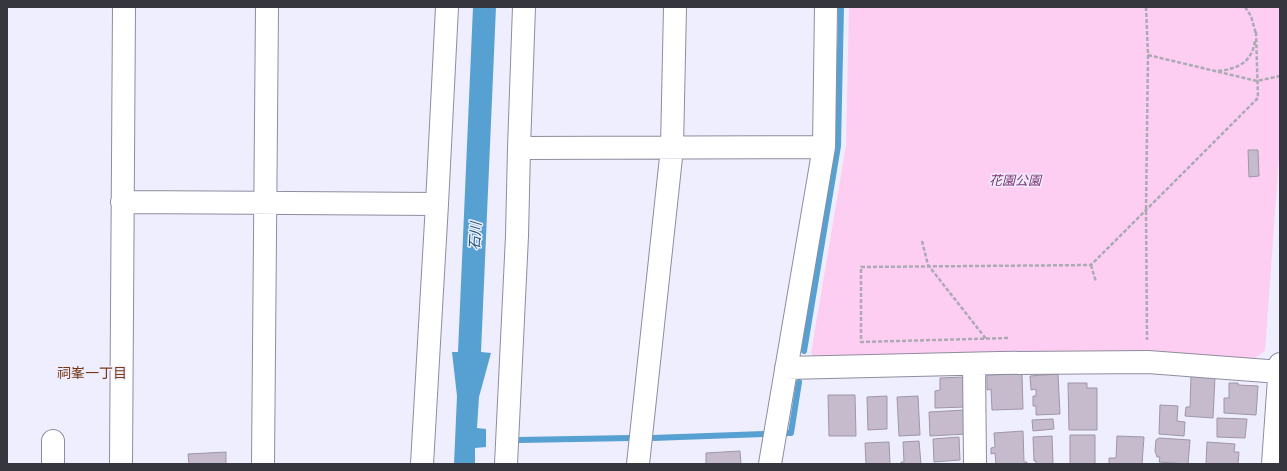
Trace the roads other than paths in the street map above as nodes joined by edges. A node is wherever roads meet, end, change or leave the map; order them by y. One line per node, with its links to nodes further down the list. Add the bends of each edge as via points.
1 (124, 7): 10 (street)
2 (267, 7): 11 (street)
3 (447, 7): 12 (street)
4 (524, 7): 7 (street)
5 (675, 7): 8 (street)
6 (826, 7): 9 (street)
7 (519, 148): 8 (street); 21 (street)
8 (672, 148): 9 (street); 22 (street)
9 (824, 148): 14 (street)
10 (122, 202): 11 (street); 18 (street)
11 (265, 204): 12 (street); 19 (street)
12 (437, 204): 20 (street)
13 (974, 364): 14 (street); 15 (street, via 1148,362); 24 (street)
14 (786, 368): 23 (street)
15 (1280, 369): 25 (street)
16 (53, 441): 17 (street)
17 (53, 464)
18 (121, 464)
19 (263, 464)
20 (422, 464)
21 (506, 464)
22 (638, 464)
23 (770, 464)
24 (976, 464)
25 (1273, 464)

